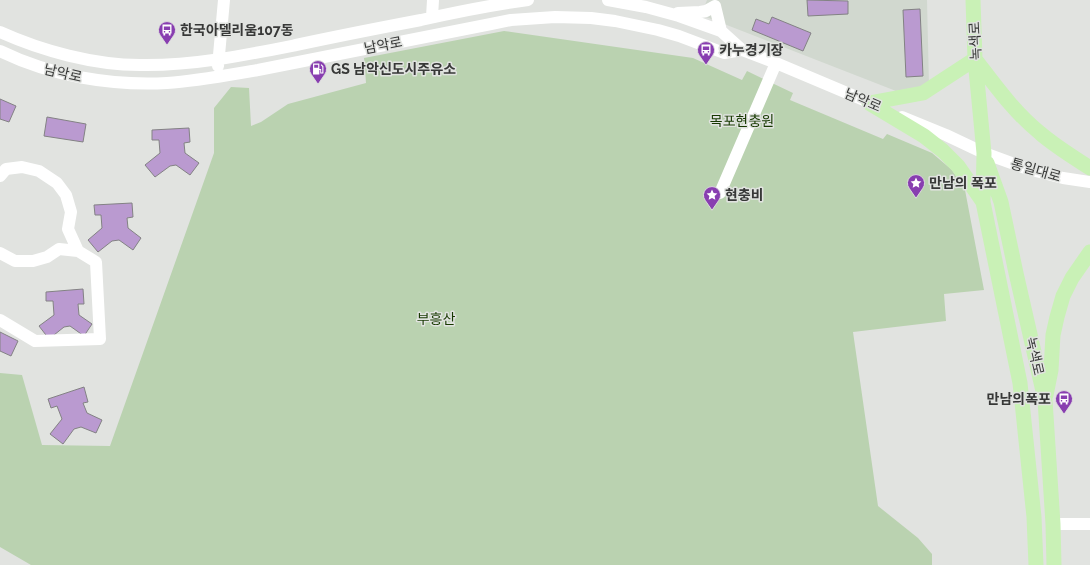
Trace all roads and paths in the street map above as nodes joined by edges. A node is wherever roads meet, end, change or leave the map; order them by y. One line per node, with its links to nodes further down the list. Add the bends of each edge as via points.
1 (224, 0): 13 (street)
2 (433, 0): 8 (street)
3 (528, 0): 8 (street, 남악로)
4 (608, 0): 7 (street, 남악로)
5 (973, 0): 14 (main road, 녹색로)
6 (715, 3): 7 (street, via 706,11); 9 (street)
7 (668, 13): 9 (street, 남악로)
8 (432, 17): 13 (street, 남악로)
9 (721, 31): 11 (street, 남악로)
10 (0, 32): 13 (street, 남악로, via 40,48 117,64 162,65)
11 (742, 50): 15 (street, 남악로); 16 (street, 남악로, via 724,53 679,36 615,21 555,17 511,20)
12 (0, 52): 16 (street, 남악로, via 48,69 110,81 166,83)
13 (219, 59): 16 (street)
14 (975, 59): 17 (main road, via 923,93); 18 (main road, 녹색로); 19 (main road, via 1022,116 1039,132)
15 (776, 63): 17 (street, 남악로); 22 (street)
16 (216, 77)
17 (869, 103): 18 (street, 남악로); 23 (main road, via 924,136 943,151 958,166)
18 (984, 153): 21 (street, 통일대로, via 1040,173); 23 (main road, 녹색로); 30 (main road, 녹색로, via 1001,202)
19 (1090, 168)
20 (0, 176): 24 (street, via 6,169 22,167 39,171 57,183 66,195 71,212)
21 (1090, 182)
22 (720, 193)
23 (983, 202): 33 (main road, 녹색로, via 1020,383 1034,517)
24 (68, 229): 25 (street, via 65,241); 26 (street)
25 (59, 249): 26 (street); 28 (street, via 47,257 33,261 15,261)
26 (78, 250): 29 (street, via 96,262 100,339 35,341)
27 (1090, 252): 30 (main road, via 1063,296 1053,335 1051,370)
28 (0, 253)
29 (0, 320)
30 (1045, 400): 31 (main road, 녹색로)
31 (1053, 524): 32 (street); 34 (main road, 녹색로)
32 (1090, 524)
33 (1036, 565)
34 (1054, 565)

